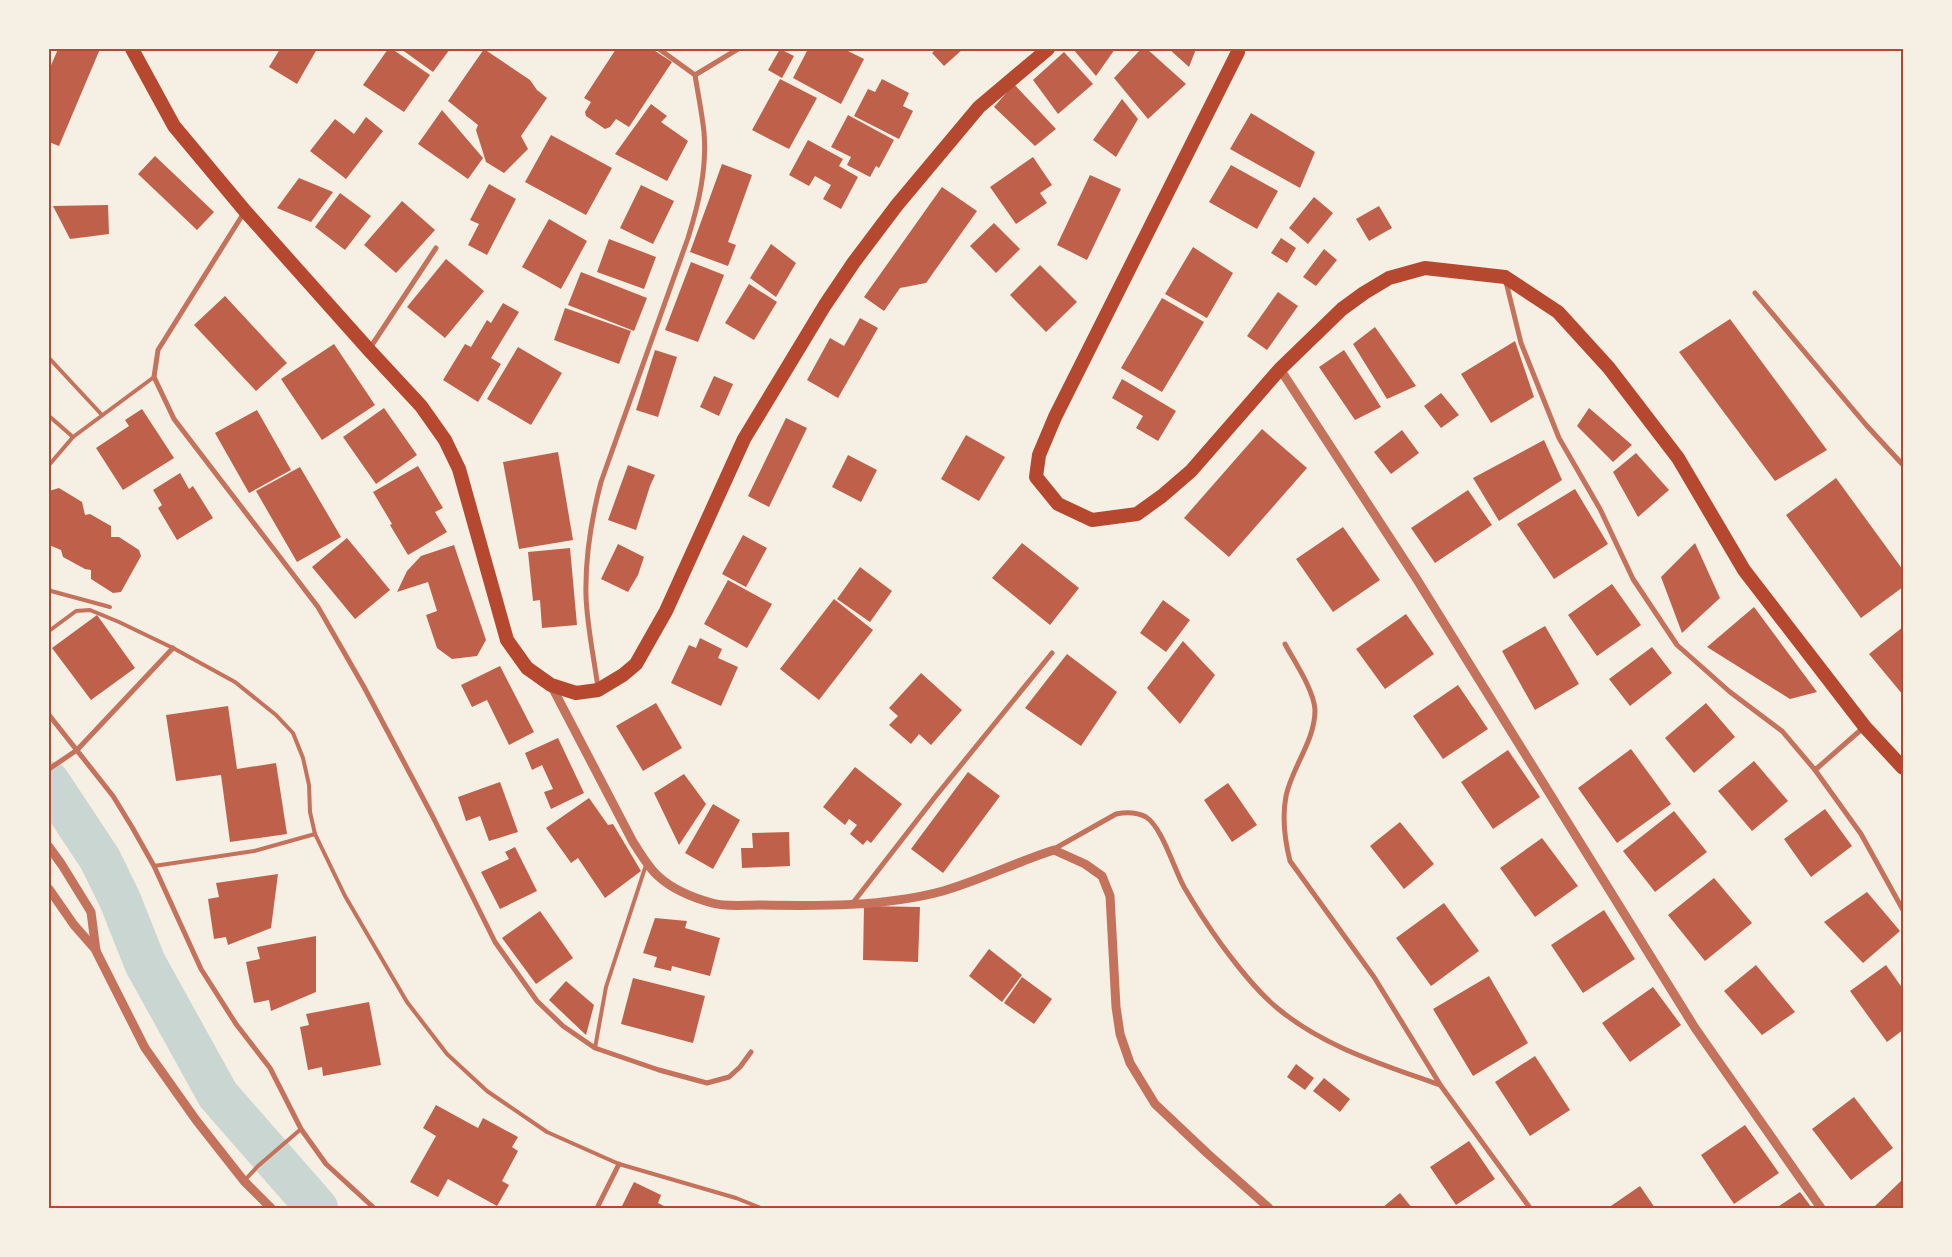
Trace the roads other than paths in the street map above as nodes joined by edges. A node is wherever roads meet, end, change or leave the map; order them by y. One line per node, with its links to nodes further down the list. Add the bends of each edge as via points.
1 (132, 49): 7 (highway, via 174,126)
2 (659, 49): 6 (street)
3 (738, 49): 6 (street)
4 (1048, 49): 27 (highway, via 979,107 854,262 744,439 666,611 636,664)
5 (1238, 49): 13 (highway, via 1055,417 1039,456 1036,477 1058,504 1092,520 1137,514 1191,471)
6 (695, 75): 27 (street, via 704,132 699,204 601,482 589,540 586,598)
7 (245, 211): 11 (highway); 14 (street, via 158,350)
8 (436, 248): 11 (street)
9 (1505, 277): 13 (highway, via 1426,268 1389,278 1342,309); 29 (highway, via 1558,312 1609,368 1678,458 1744,570); 33 (street, via 1521,343 1559,438 1600,508 1633,579 1677,645 1730,692 1782,731)
10 (1755, 293): 19 (street)
11 (369, 350): 26 (highway, via 421,406 445,440 459,470 507,640 527,668)
12 (49, 358): 15 (lane)
13 (1280, 369): 55 (street, via 1416,578 1695,1028)
14 (154, 377): 15 (lane); 43 (street, via 174,419 318,607 429,808 495,942 537,1001 563,1026)
15 (102, 415): 17 (lane)
16 (49, 416): 17 (lane)
17 (73, 437): 18 (lane)
18 (49, 465)
19 (1903, 465)
20 (49, 589): 21 (lane)
21 (110, 607)
22 (49, 631): 24 (lane, via 76,612 90,610)
23 (1285, 644): 45 (street, via 1310,692 1315,710 1310,736 1286,797 1285,841 1290,861 1374,977)
24 (173, 648): 30 (street); 34 (lane, via 235,682 293,733 309,785)
25 (1052, 653): 40 (street)
26 (551, 685): 27 (highway, via 576,693); 37 (street)
27 (598, 690)
28 (49, 715): 30 (street)
29 (1865, 727): 32 (highway); 33 (street)
30 (77, 750): 31 (street); 38 (street, via 113,796)
31 (50, 768)
32 (1903, 768)
33 (1815, 770): 41 (street, via 1861,834)
34 (315, 834): 38 (lane, via 254,851); 47 (lane, via 345,896 388,971 447,1054 487,1091 546,1132)
35 (49, 847): 42 (street, via 91,912)
36 (1054, 850): 40 (street, via 944,890 909,899); 45 (street, via 1116,814 1128,812 1146,817 1157,829 1184,887 1221,944 1248,979 1277,1007 1322,1038); 53 (street, via 1102,876 1110,896 1116,1008 1120,1034 1130,1063 1155,1104)
37 (646, 862): 40 (street, via 659,876 680,890 714,904); 43 (lane, via 606,987)
38 (154, 866): 46 (street, via 201,970 270,1068)
39 (49, 889): 42 (street)
40 (851, 904)
41 (1903, 910)
42 (96, 951): 48 (street, via 145,1048)
43 (595, 1048): 44 (street, via 707,1083 729,1077)
44 (751, 1052)
45 (1441, 1086): 54 (street)
46 (301, 1129): 48 (lane); 50 (street, via 326,1164)
47 (619, 1164): 51 (street); 52 (lane)
48 (244, 1181): 49 (street)
49 (271, 1208)
50 (374, 1208)
51 (597, 1208)
52 (761, 1208)
53 (1269, 1208)
54 (1530, 1208)
55 (1821, 1208)

